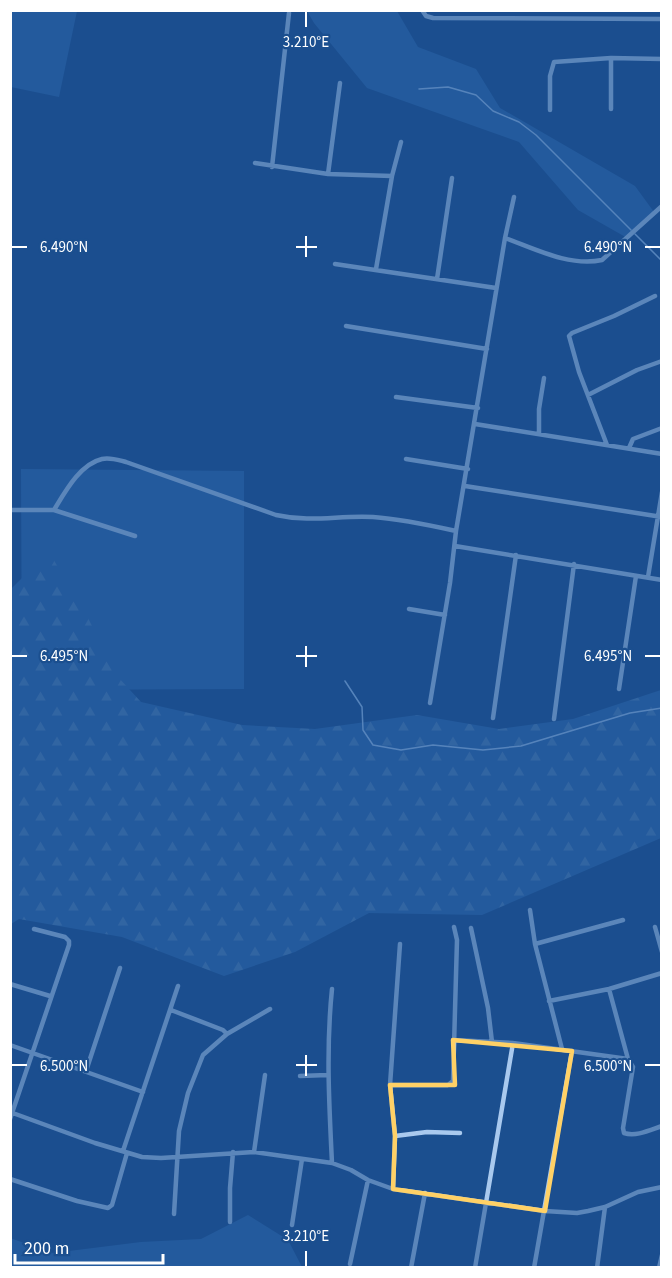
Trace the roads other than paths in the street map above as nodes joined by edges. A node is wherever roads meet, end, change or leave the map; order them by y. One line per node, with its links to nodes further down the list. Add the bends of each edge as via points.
1 (422, 10): 3 (street, via 433,18)
2 (289, 13): 11 (street)
3 (662, 19)
4 (611, 58): 5 (street); 7 (street); 8 (street, via 554,62)
5 (662, 59)
6 (340, 83): 12 (street)
7 (611, 109)
8 (550, 110)
9 (401, 142): 13 (street)
10 (255, 163): 11 (street)
11 (272, 166): 12 (street)
12 (328, 174): 13 (street)
13 (392, 176): 19 (street)
14 (452, 178): 20 (street)
15 (514, 197): 17 (street)
16 (662, 206): 17 (street, via 602,260 561,258)
17 (505, 238): 21 (street)
18 (335, 264): 19 (street)
19 (376, 269): 20 (street)
20 (437, 279): 21 (street)
21 (496, 288): 24 (street)
22 (655, 296): 27 (street, via 569,336)
23 (346, 326): 24 (street)
24 (487, 349): 29 (street)
25 (662, 361): 27 (street)
26 (544, 378): 32 (street)
27 (588, 395): 33 (street)
28 (396, 397): 29 (street)
29 (478, 408): 30 (street)
30 (475, 424): 32 (street); 37 (street)
31 (662, 428): 34 (street, via 633,439)
32 (539, 434): 33 (street)
33 (607, 445): 34 (street)
34 (629, 448): 35 (street)
35 (662, 454)
36 (406, 459): 37 (street)
37 (468, 469): 38 (street)
38 (465, 486): 42 (street); 43 (street)
39 (662, 492): 42 (street)
40 (10, 510): 41 (street)
41 (54, 510): 43 (street, via 77,476 94,463 111,458 276,515 295,519 374,517); 44 (street)
42 (660, 517): 49 (street)
43 (456, 531): 45 (street)
44 (135, 536)
45 (455, 546): 46 (street); 52 (street)
46 (516, 555): 47 (street); 55 (street)
47 (574, 564): 48 (street); 56 (street)
48 (636, 576): 49 (street); 53 (street)
49 (648, 577): 50 (street)
50 (662, 580)
51 (409, 609): 52 (street)
52 (445, 615): 54 (street)
53 (619, 689)
54 (430, 703)
55 (493, 718)
56 (555, 719)
57 (530, 910): 64 (street)
58 (623, 920): 64 (street)
59 (454, 927): 77 (street, via 457,940)
60 (655, 927): 65 (street)
61 (471, 928): 78 (street, via 489,1008)
62 (34, 929): 72 (street, via 69,941)
63 (400, 944): 89 (street)
64 (535, 944): 73 (street)
65 (662, 952)
66 (120, 968): 85 (street)
67 (662, 973): 71 (street)
68 (10, 984): 72 (street)
69 (178, 986): 75 (street)
70 (333, 989): 87 (street)
71 (609, 989): 73 (street); 84 (street)
72 (50, 996): 83 (street)
73 (549, 1001): 81 (street)
74 (270, 1009): 76 (street)
75 (171, 1010): 76 (street); 90 (street)
76 (227, 1034): 99 (street, via 203,1055 195,1072 183,1113)
77 (453, 1040): 78 (street); 89 (street, via 453,1082)
78 (492, 1042): 79 (street)
79 (513, 1043): 81 (street); 107 (street)
80 (10, 1045): 83 (street)
81 (561, 1049): 82 (street)
82 (572, 1051): 84 (street); 109 (street)
83 (31, 1052): 85 (street); 91 (street)
84 (628, 1059): 93 (street, via 633,1067 624,1133)
85 (86, 1071): 90 (street)
86 (265, 1075): 98 (street)
87 (327, 1075): 88 (street); 101 (street)
88 (300, 1076)
89 (390, 1085): 95 (street)
90 (143, 1092): 96 (street)
91 (12, 1112): 92 (street); 96 (street)
92 (10, 1119)
93 (662, 1126)
94 (460, 1132): 95 (street)
95 (395, 1136): 105 (street)
96 (125, 1152): 99 (street, via 151,1158); 102 (street, via 108,1208 77,1202)
97 (233, 1152): 98 (street); 99 (street); 111 (street)
98 (254, 1152): 100 (street)
99 (177, 1157): 110 (street)
100 (302, 1159): 101 (street); 112 (street)
101 (332, 1163): 103 (street)
102 (10, 1179)
103 (368, 1180): 105 (street); 114 (street)
104 (662, 1187): 108 (street, via 638,1192)
105 (393, 1189): 106 (street)
106 (425, 1193): 107 (street); 115 (street)
107 (487, 1201): 109 (street); 116 (street)
108 (605, 1207): 109 (street, via 577,1213); 118 (street)
109 (545, 1211): 117 (street)
110 (174, 1214)
111 (230, 1222)
112 (292, 1225)
113 (662, 1255): 119 (street)
114 (350, 1264)
115 (411, 1268)
116 (475, 1268)
117 (534, 1268)
118 (597, 1268)
119 (659, 1268)

